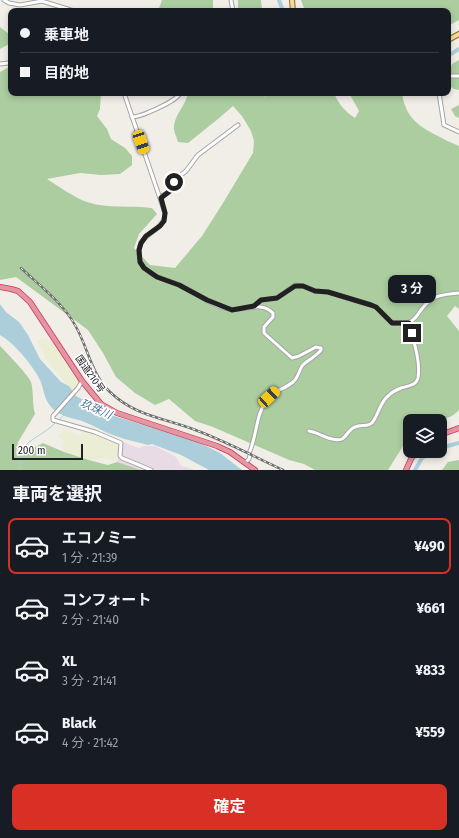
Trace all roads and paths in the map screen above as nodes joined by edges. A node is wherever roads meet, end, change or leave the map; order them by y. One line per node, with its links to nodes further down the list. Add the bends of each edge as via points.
1 (4, 0): 2 (street, via 20,5 42,1)
2 (64, 8)
3 (125, 96): 6 (street)
4 (179, 96): 6 (street, via 171,102)
5 (439, 96): 8 (street, via 444,125)
6 (132, 116): 9 (street)
7 (238, 125): 9 (street, via 198,155 186,172 176,179 168,193 163,195)
8 (459, 132)
9 (161, 201): 12 (street, via 165,213 164,221 146,236 139,250 140,262 144,268 159,278 228,309 238,310)
10 (0, 287): 14 (highway, 国道210号, via 18,292 30,302)
11 (459, 293): 13 (street, via 431,299)
12 (254, 306): 13 (street, via 261,300 277,298 295,286 303,286 376,307 392,323); 19 (street, via 273,313 263,332 290,357 296,358 316,347 320,347 321,350 302,367 292,383 275,391 266,400 257,422 249,459)
13 (409, 323): 16 (street, via 417,363 416,382 388,396 372,424 352,428 340,440)
14 (82, 381): 19 (highway, 国道210号, via 101,404 117,413 217,446); 20 (street, via 53,416 53,420 95,432 121,443 122,458)
15 (459, 428): 17 (highway)
16 (310, 431)
17 (447, 432)
18 (412, 458): 22 (highway)
19 (245, 463): 21 (highway, 国道210号)
20 (151, 470)
21 (255, 470)
22 (406, 470)

